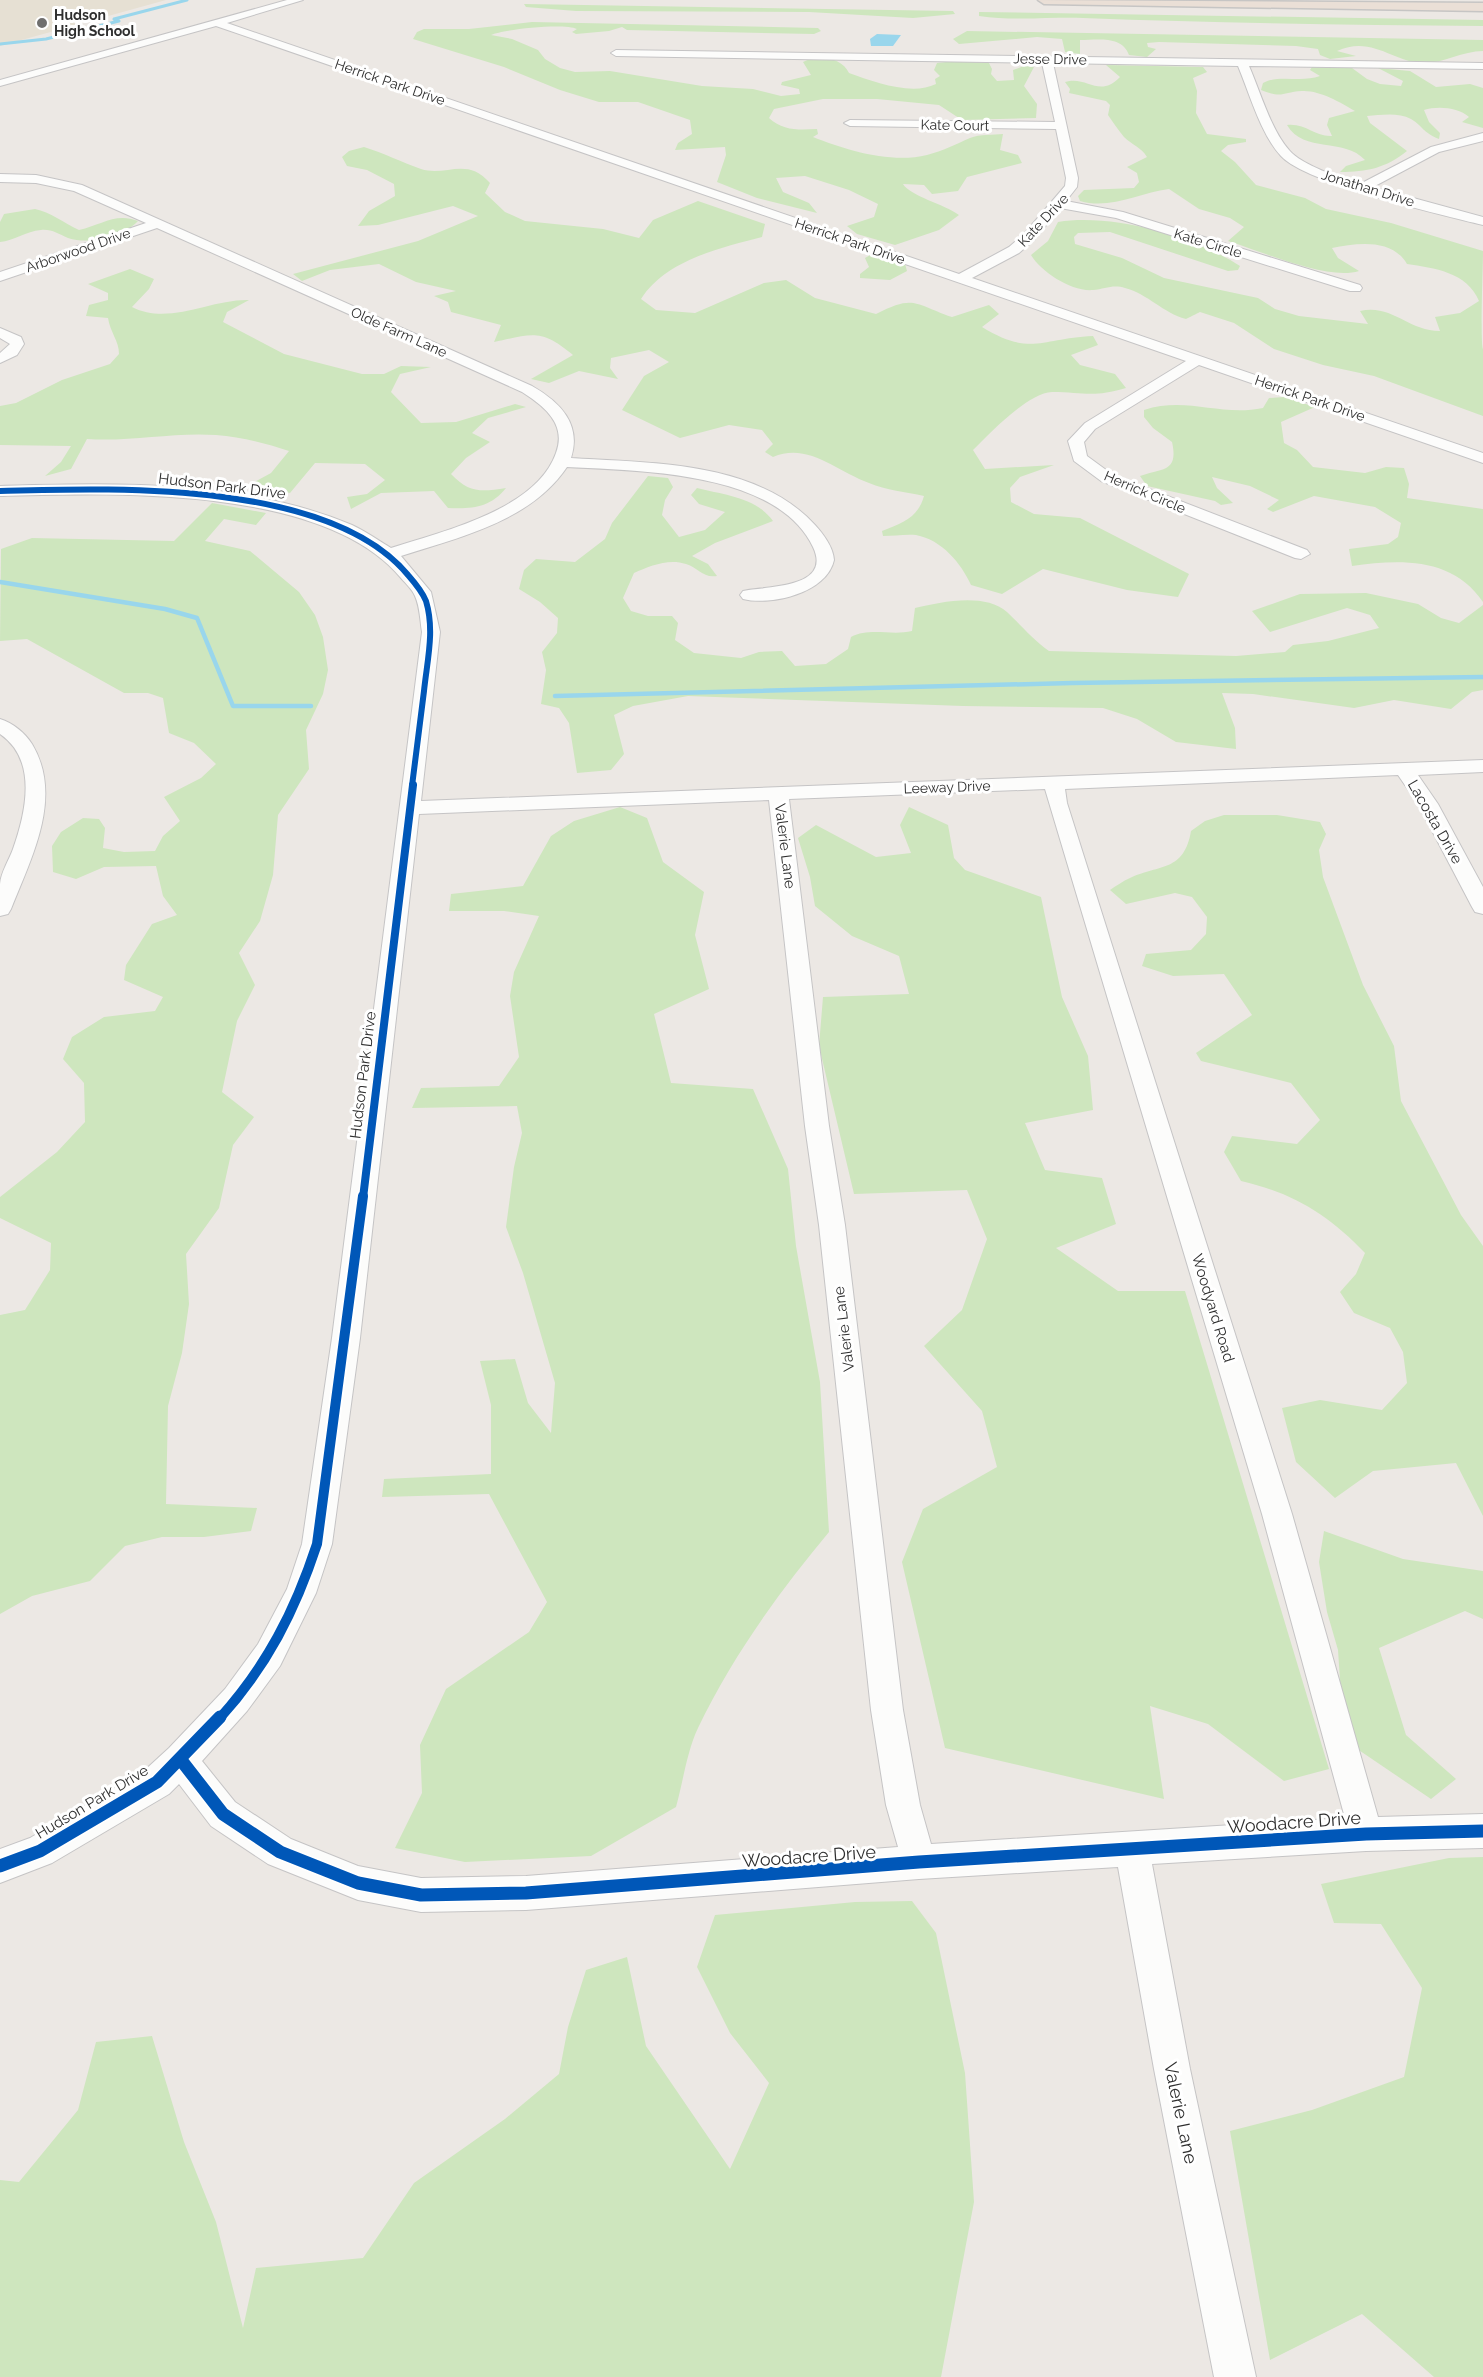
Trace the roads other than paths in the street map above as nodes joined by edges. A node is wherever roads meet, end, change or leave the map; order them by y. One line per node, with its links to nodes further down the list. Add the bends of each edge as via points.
1 (298, 0): 4 (street)
2 (1044, 0): 3 (highway)
3 (1483, 7)
4 (217, 23): 9 (street); 19 (street, Herrick Park Drive)
5 (616, 52): 6 (street, Jesse Drive)
6 (1047, 59): 7 (street, Jesse Drive); 11 (street, Kate Drive)
7 (1242, 62): 8 (street, Jesse Drive); 14 (street, Jonathan Drive, via 1285,154 1316,173)
8 (1483, 66)
9 (0, 83)
10 (849, 123): 11 (street, Kate Court)
11 (1060, 126): 15 (street, Kate Drive, via 1072,178 1068,194)
12 (1483, 137): 14 (street, via 1431,150)
13 (0, 178): 17 (street, Olde Farm Lane, via 62,183)
14 (1363, 187): 16 (street, Jonathan Drive)
15 (1059, 204): 19 (street, Kate Drive, via 1014,250); 20 (street, Kate Circle, via 1118,215)
16 (1483, 221)
17 (156, 224): 18 (street, Arborwood Drive); 25 (street, Olde Farm Lane, via 542,397 562,419 566,430)
18 (0, 277)
19 (961, 278): 23 (street, Herrick Park Drive)
20 (1355, 288)
21 (0, 332): 22 (street, via 17,344)
22 (0, 359)
23 (1198, 360): 24 (street, Herrick Park Drive); 28 (street, Herrick Circle, via 1090,426 1076,441 1080,458 1107,478)
24 (1483, 458)
25 (562, 462): 27 (street, via 550,480 508,510); 29 (street, via 672,470 720,480 778,502 797,515 821,544 825,568 818,578 796,589)
26 (0, 490): 27 (street, Hudson Park Drive, via 121,491 237,501 297,511 335,523)
27 (390, 554): 35 (street, Hudson Park Drive, via 422,592 431,632)
28 (1301, 554)
29 (749, 595)
30 (0, 725): 37 (street, via 23,744 32,761 36,783 34,814)
31 (1483, 766): 32 (street, Leeway Drive)
32 (1404, 769): 33 (street, Leeway Drive); 36 (street, Lacosta Drive, via 1428,804)
33 (1054, 783): 34 (street, Leeway Drive); 40 (street, Woodyard Road, via 1277,1514)
34 (778, 793): 35 (street, Leeway Drive); 42 (street, Valerie Lane, via 887,1710 903,1805)
35 (411, 808): 38 (street, Hudson Park Drive, via 345,1350 317,1544 300,1593 269,1655 236,1700)
36 (1483, 907)
37 (0, 909)
38 (182, 1760): 42 (street, Woodacre Drive, via 223,1814 280,1852 358,1883 421,1895 526,1893); 43 (street, Hudson Park Drive, via 157,1782 40,1851)
39 (1483, 1831): 40 (street, Woodacre Drive)
40 (1366, 1834): 41 (street, Woodacre Drive)
41 (1132, 1849): 42 (street, Woodacre Drive); 44 (street, Valerie Lane)
42 (919, 1862)
43 (0, 1866)
44 (1235, 2377)

